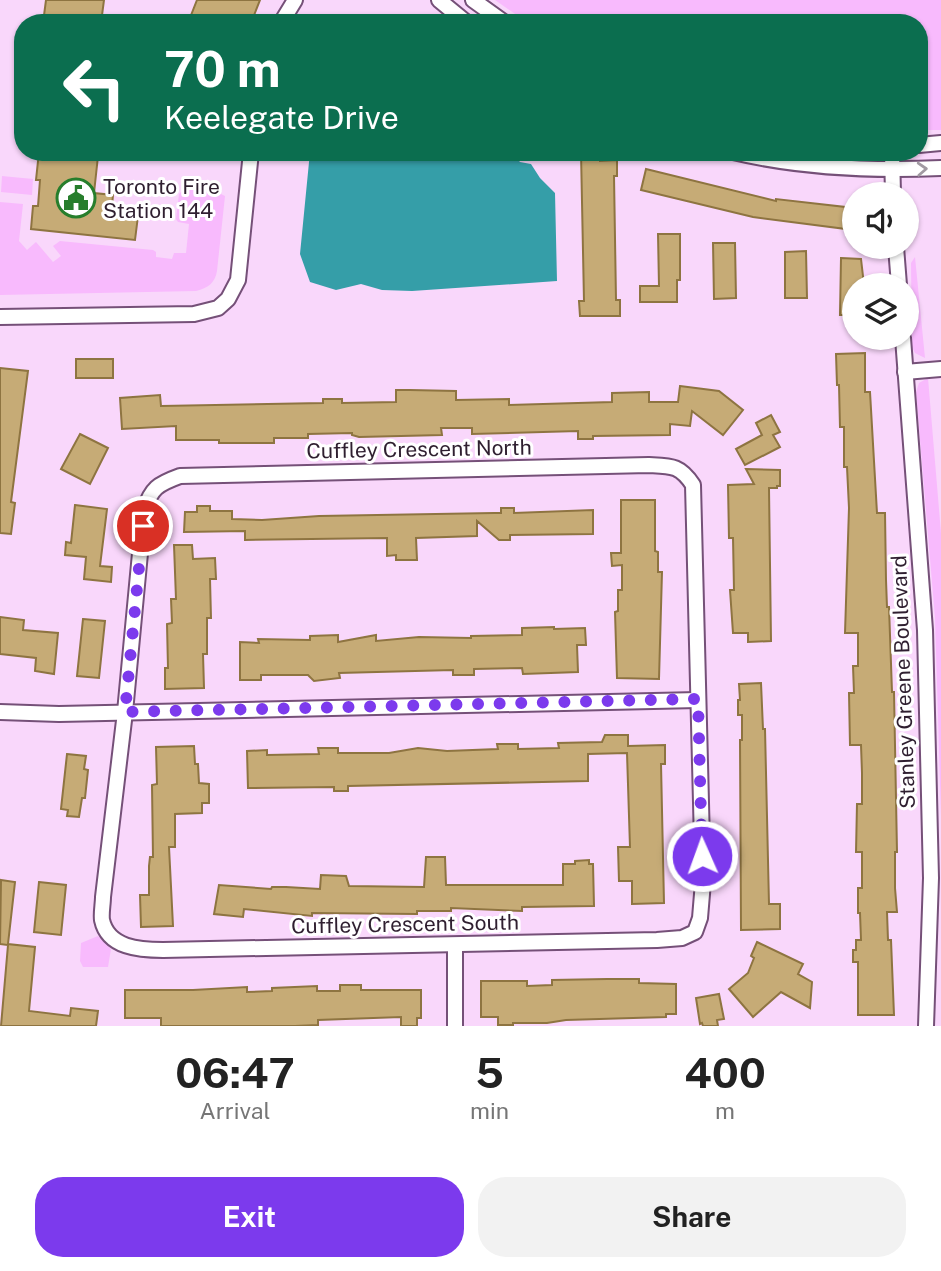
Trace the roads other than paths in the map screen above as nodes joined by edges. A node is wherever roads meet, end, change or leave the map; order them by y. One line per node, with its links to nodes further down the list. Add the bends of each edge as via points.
1 (439, 0): 3 (street)
2 (473, 0): 4 (street)
3 (456, 14)
4 (492, 14)
5 (250, 161): 11 (street, via 238,279 218,308 194,314)
6 (785, 161): 9 (street)
7 (892, 161): 9 (street)
8 (941, 168): 9 (street, one-way to 8)
9 (891, 171): 10 (street)
10 (891, 182)
11 (0, 317)
12 (904, 350): 14 (street, Stanley Greene Boulevard)
13 (941, 369): 14 (street)
14 (905, 372): 18 (street, Stanley Greene Boulevard, via 925,630)
15 (698, 699): 17 (street); 17 (street, Cuffley Crescent North, via 693,485 684,472 649,465 180,476 164,482 150,493 144,511); 19 (street, Cuffley Crescent South, via 702,882 695,932 657,940)
16 (0, 712): 17 (street)
17 (125, 712): 19 (street, Cuffley Crescent South, via 102,919 120,943 137,950)
18 (936, 878): 21 (street, Stanley Greene Boulevard)
19 (455, 945): 20 (street)
20 (455, 1026)
21 (926, 1026)

